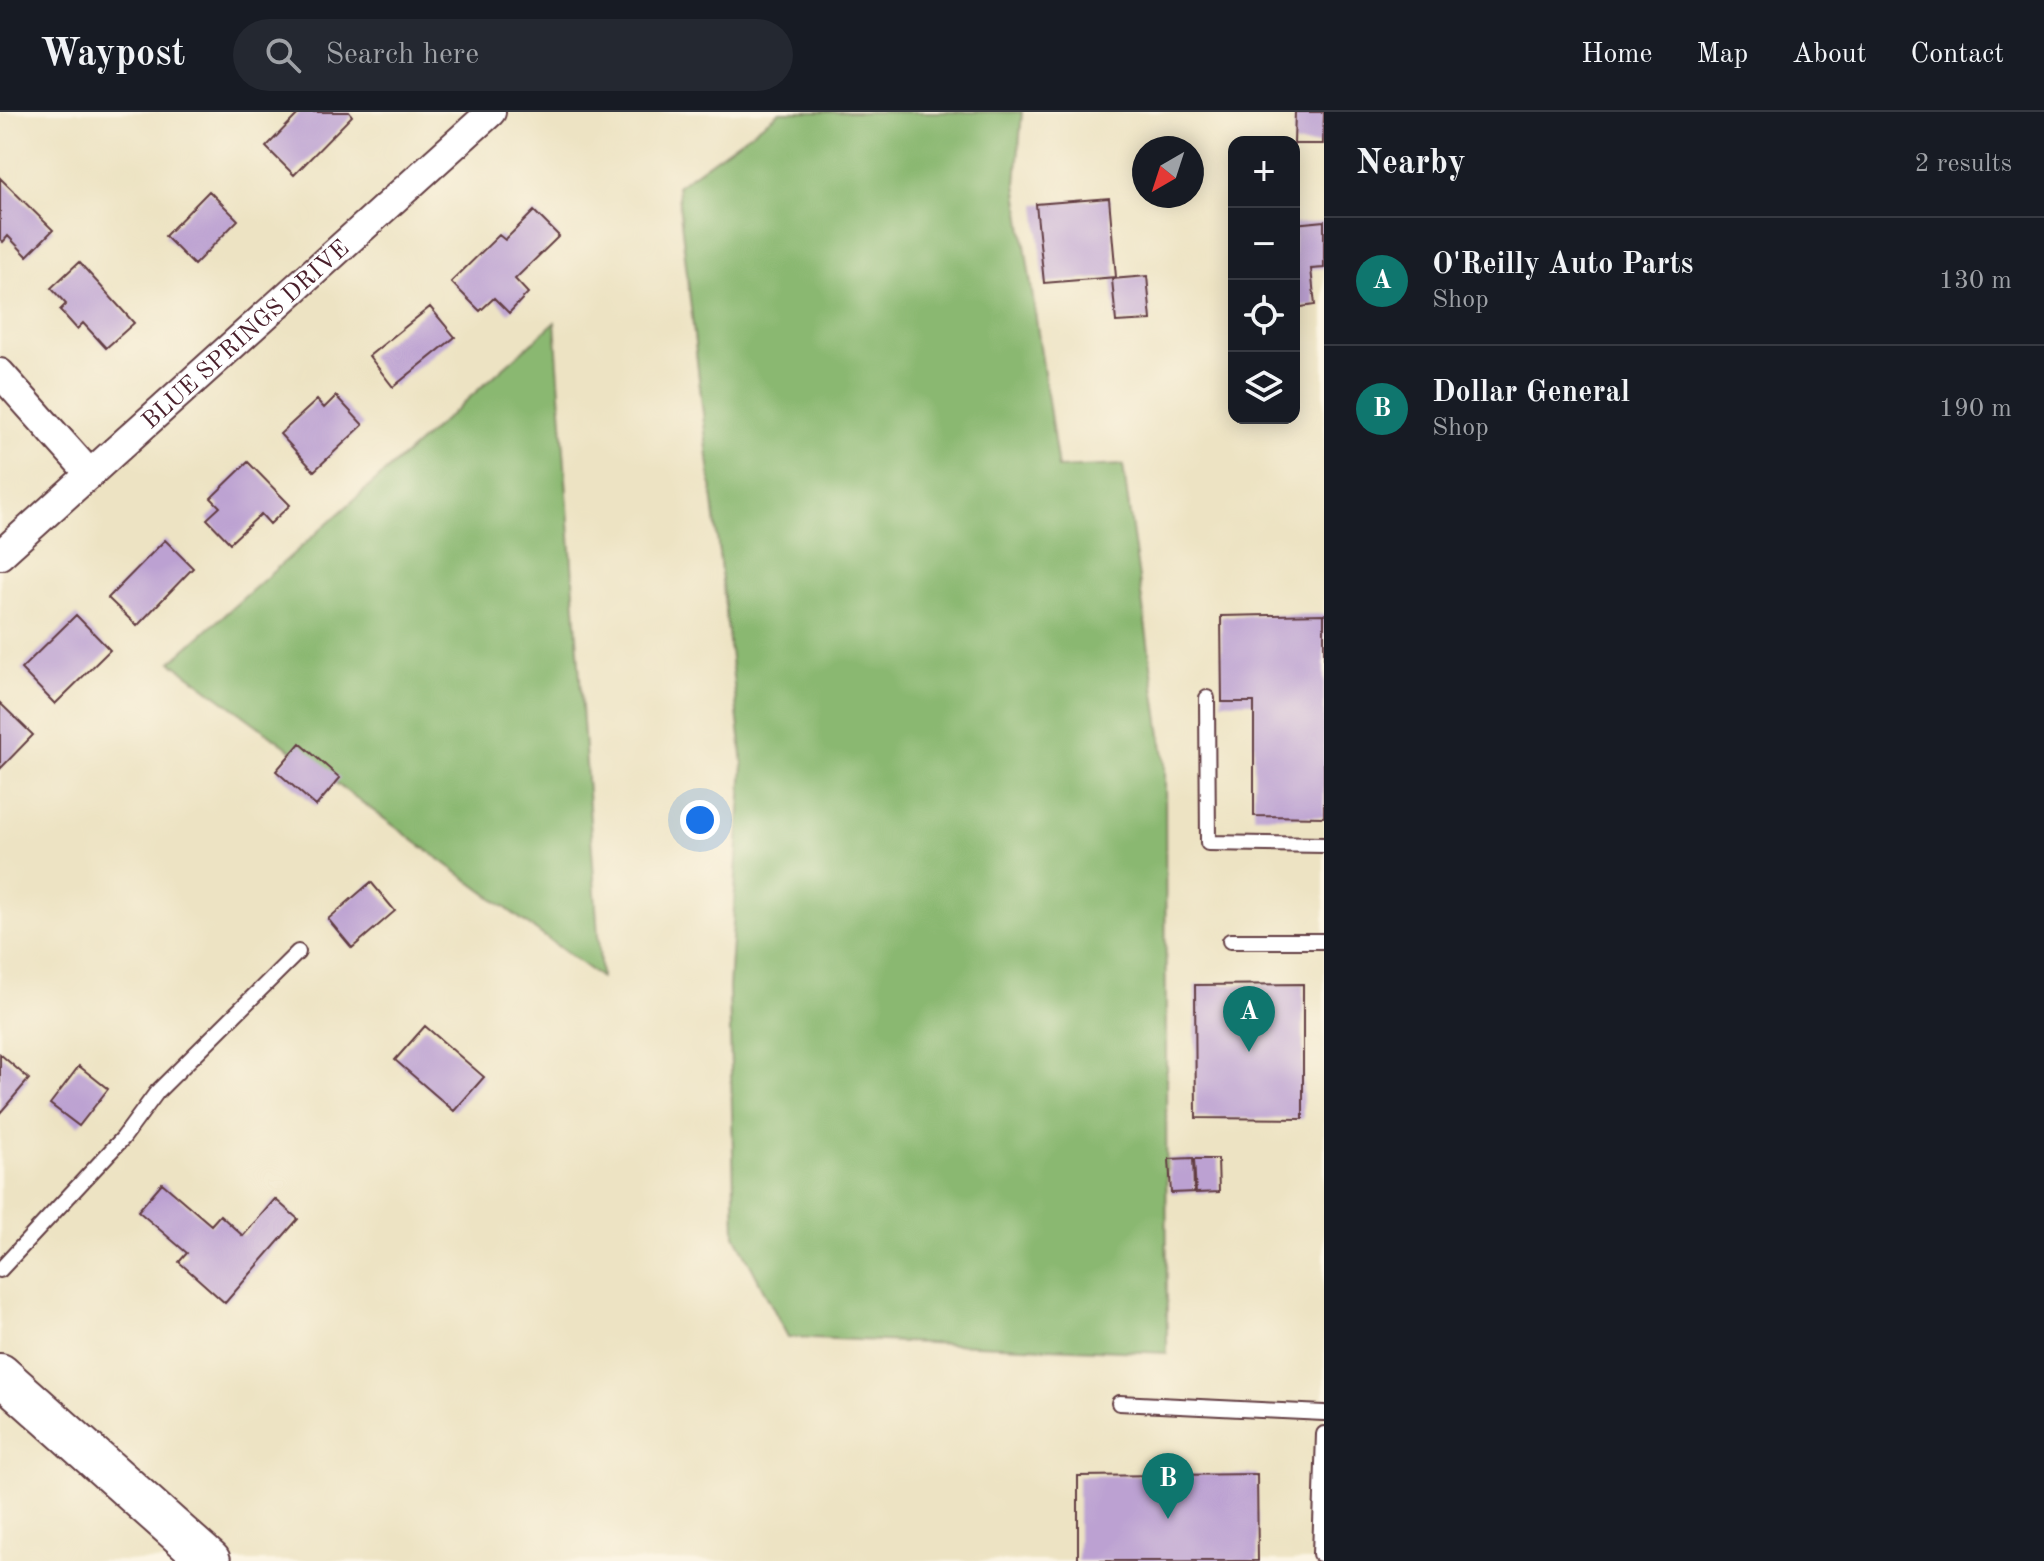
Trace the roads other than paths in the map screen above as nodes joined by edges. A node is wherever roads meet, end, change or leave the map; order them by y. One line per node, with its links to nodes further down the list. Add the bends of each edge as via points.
1 (491, 112): 3 (street, BLUE SPRINGS DRIVE)
2 (0, 373): 3 (street)
3 (90, 474): 4 (street, BLUE SPRINGS DRIVE)
4 (0, 555)
5 (1207, 698): 6 (lane, via 1208,843)
6 (1324, 845)
7 (1230, 941): 8 (lane)
8 (1324, 941)
9 (298, 952): 10 (lane, via 157,1092 123,1138)
10 (0, 1270)
11 (0, 1374): 16 (street)
12 (1119, 1403): 13 (lane)
13 (1324, 1413)
14 (1324, 1434): 15 (lane)
15 (1320, 1554)
16 (210, 1561)

